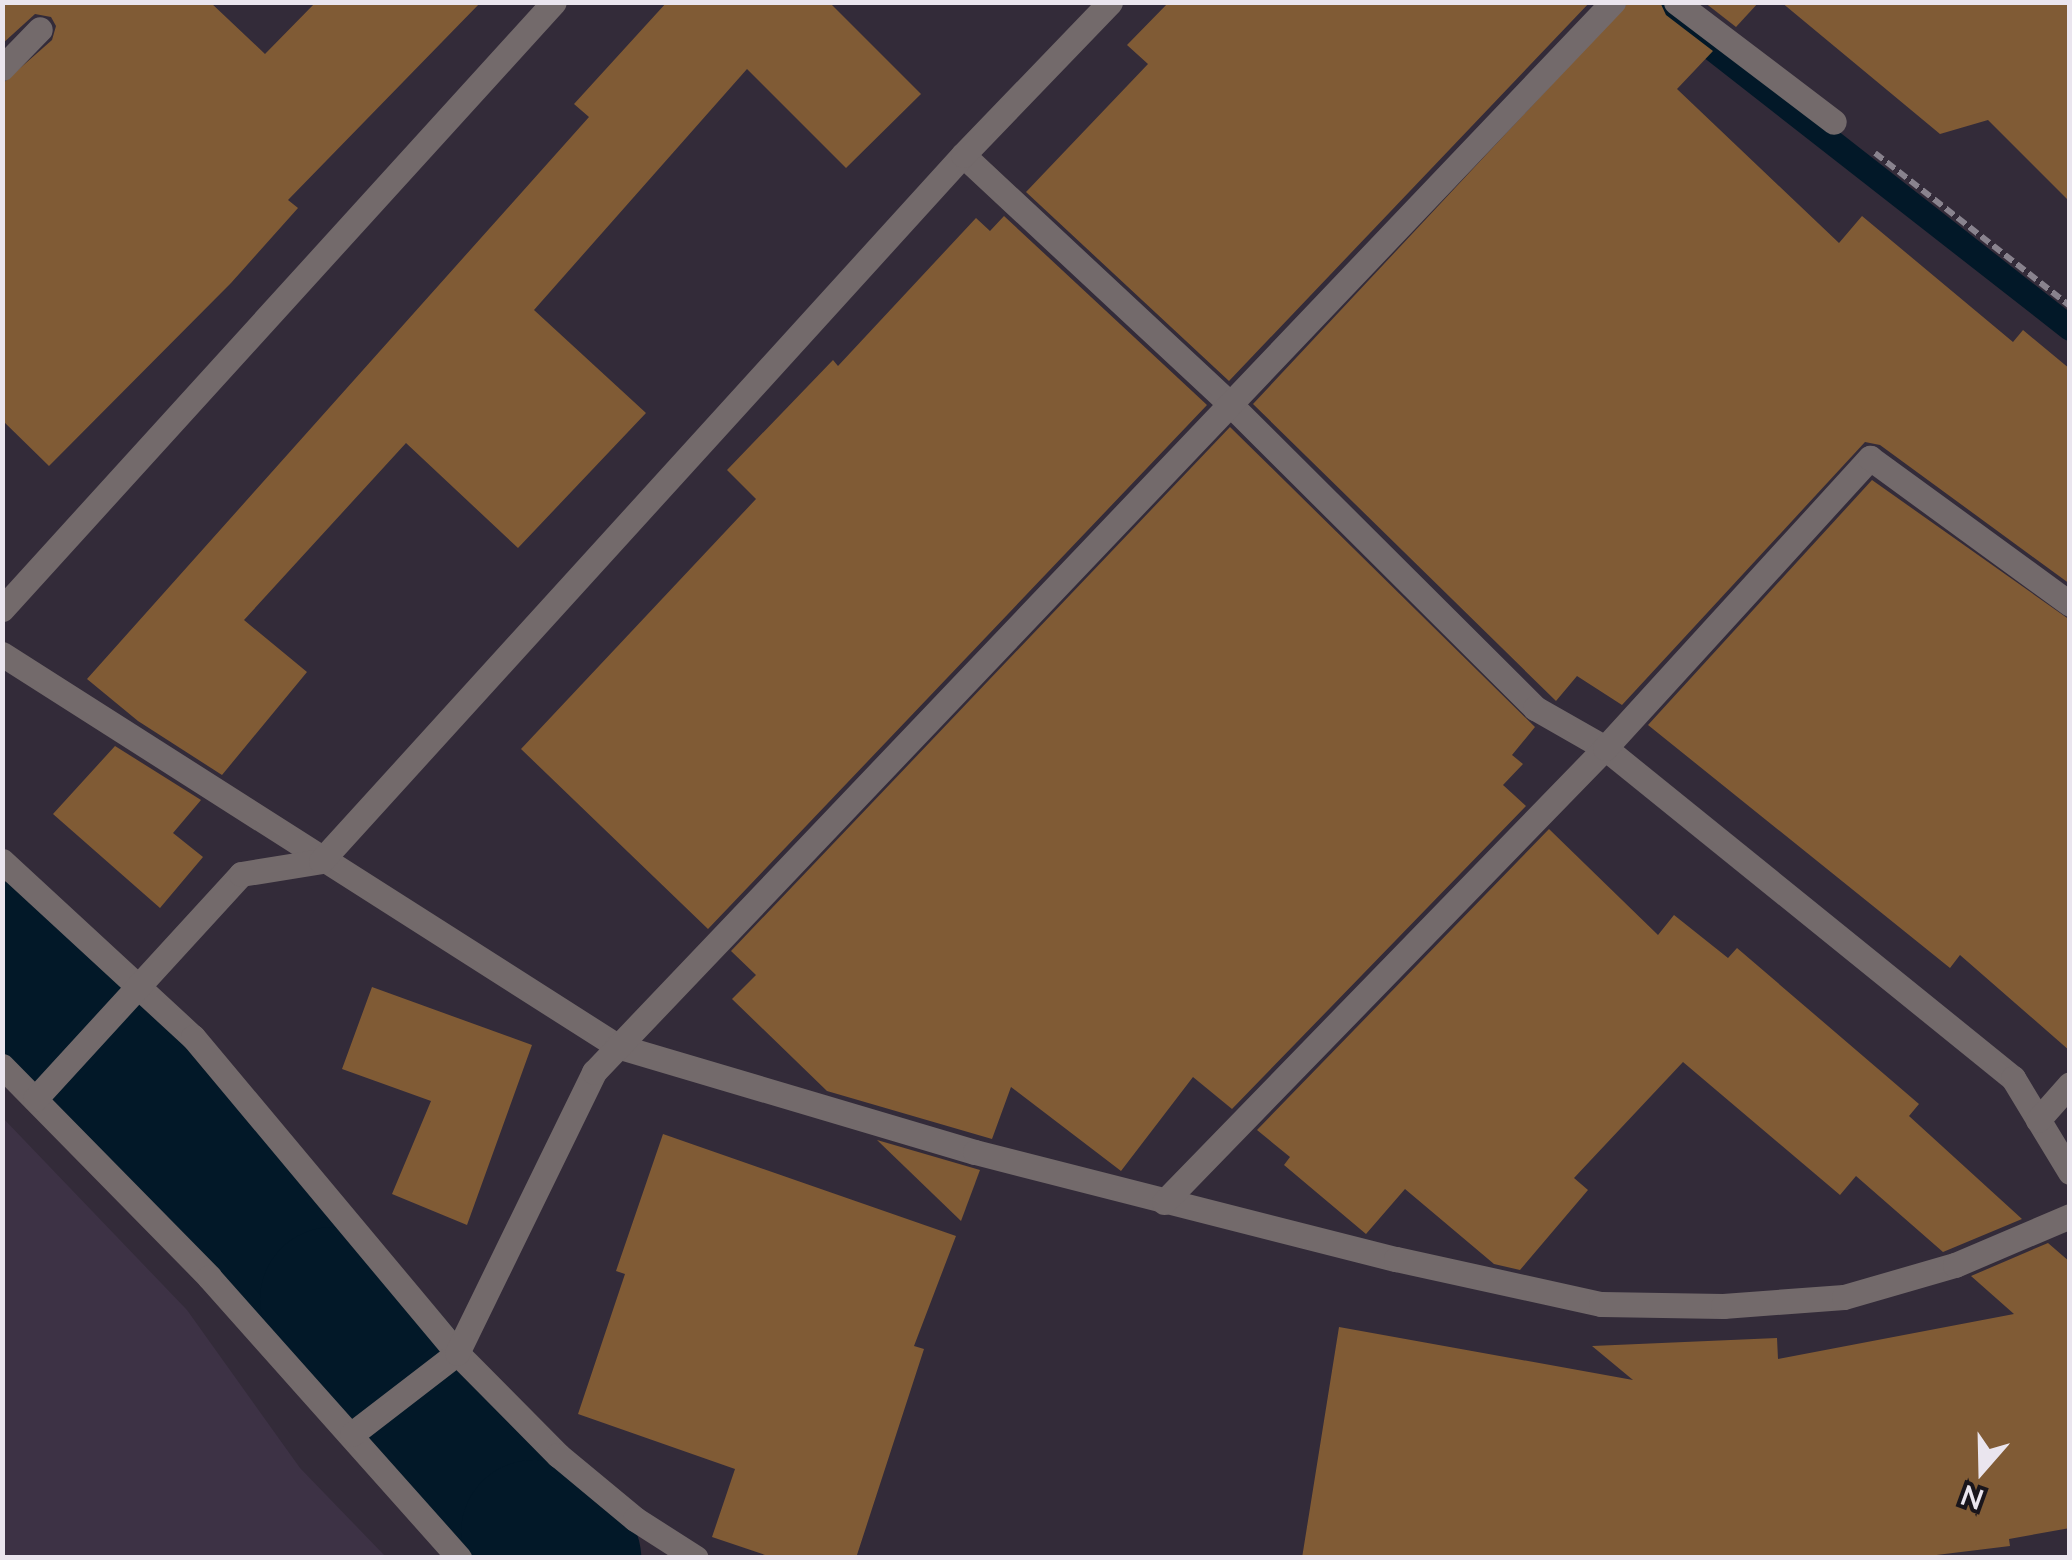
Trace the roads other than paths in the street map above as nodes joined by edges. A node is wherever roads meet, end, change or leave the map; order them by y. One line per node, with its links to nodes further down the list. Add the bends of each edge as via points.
1 (554, 2): 11 (street)
2 (1110, 2): 8 (street)
3 (1614, 2): 9 (street)
4 (1676, 2): 7 (street)
5 (40, 29): 6 (street)
6 (2, 68)
7 (1834, 122)
8 (962, 155): 9 (street); 15 (street)
9 (1232, 406): 13 (street, via 1535,708); 17 (street)
10 (2070, 604): 13 (street, via 1870,458)
11 (2, 610)
12 (2, 654): 15 (street)
13 (1605, 748): 21 (street, via 2014,1078); 23 (street)
14 (2, 861): 16 (street)
15 (321, 861): 16 (street, via 241,874); 17 (street)
16 (138, 986): 20 (street); 25 (street, via 194,1037)
17 (617, 1046): 23 (street); 25 (street, via 594,1072)
18 (2, 1066): 20 (street)
19 (2070, 1084): 21 (street)
20 (35, 1100): 26 (street)
21 (2038, 1120): 22 (street)
22 (2070, 1172)
23 (1164, 1202): 24 (street, via 1601,1304 1723,1306 1844,1297 1955,1265)
24 (2070, 1216)
25 (457, 1353): 26 (street); 28 (street, via 558,1455 635,1519)
26 (361, 1428): 27 (street)
27 (459, 1558)
28 (696, 1558)

